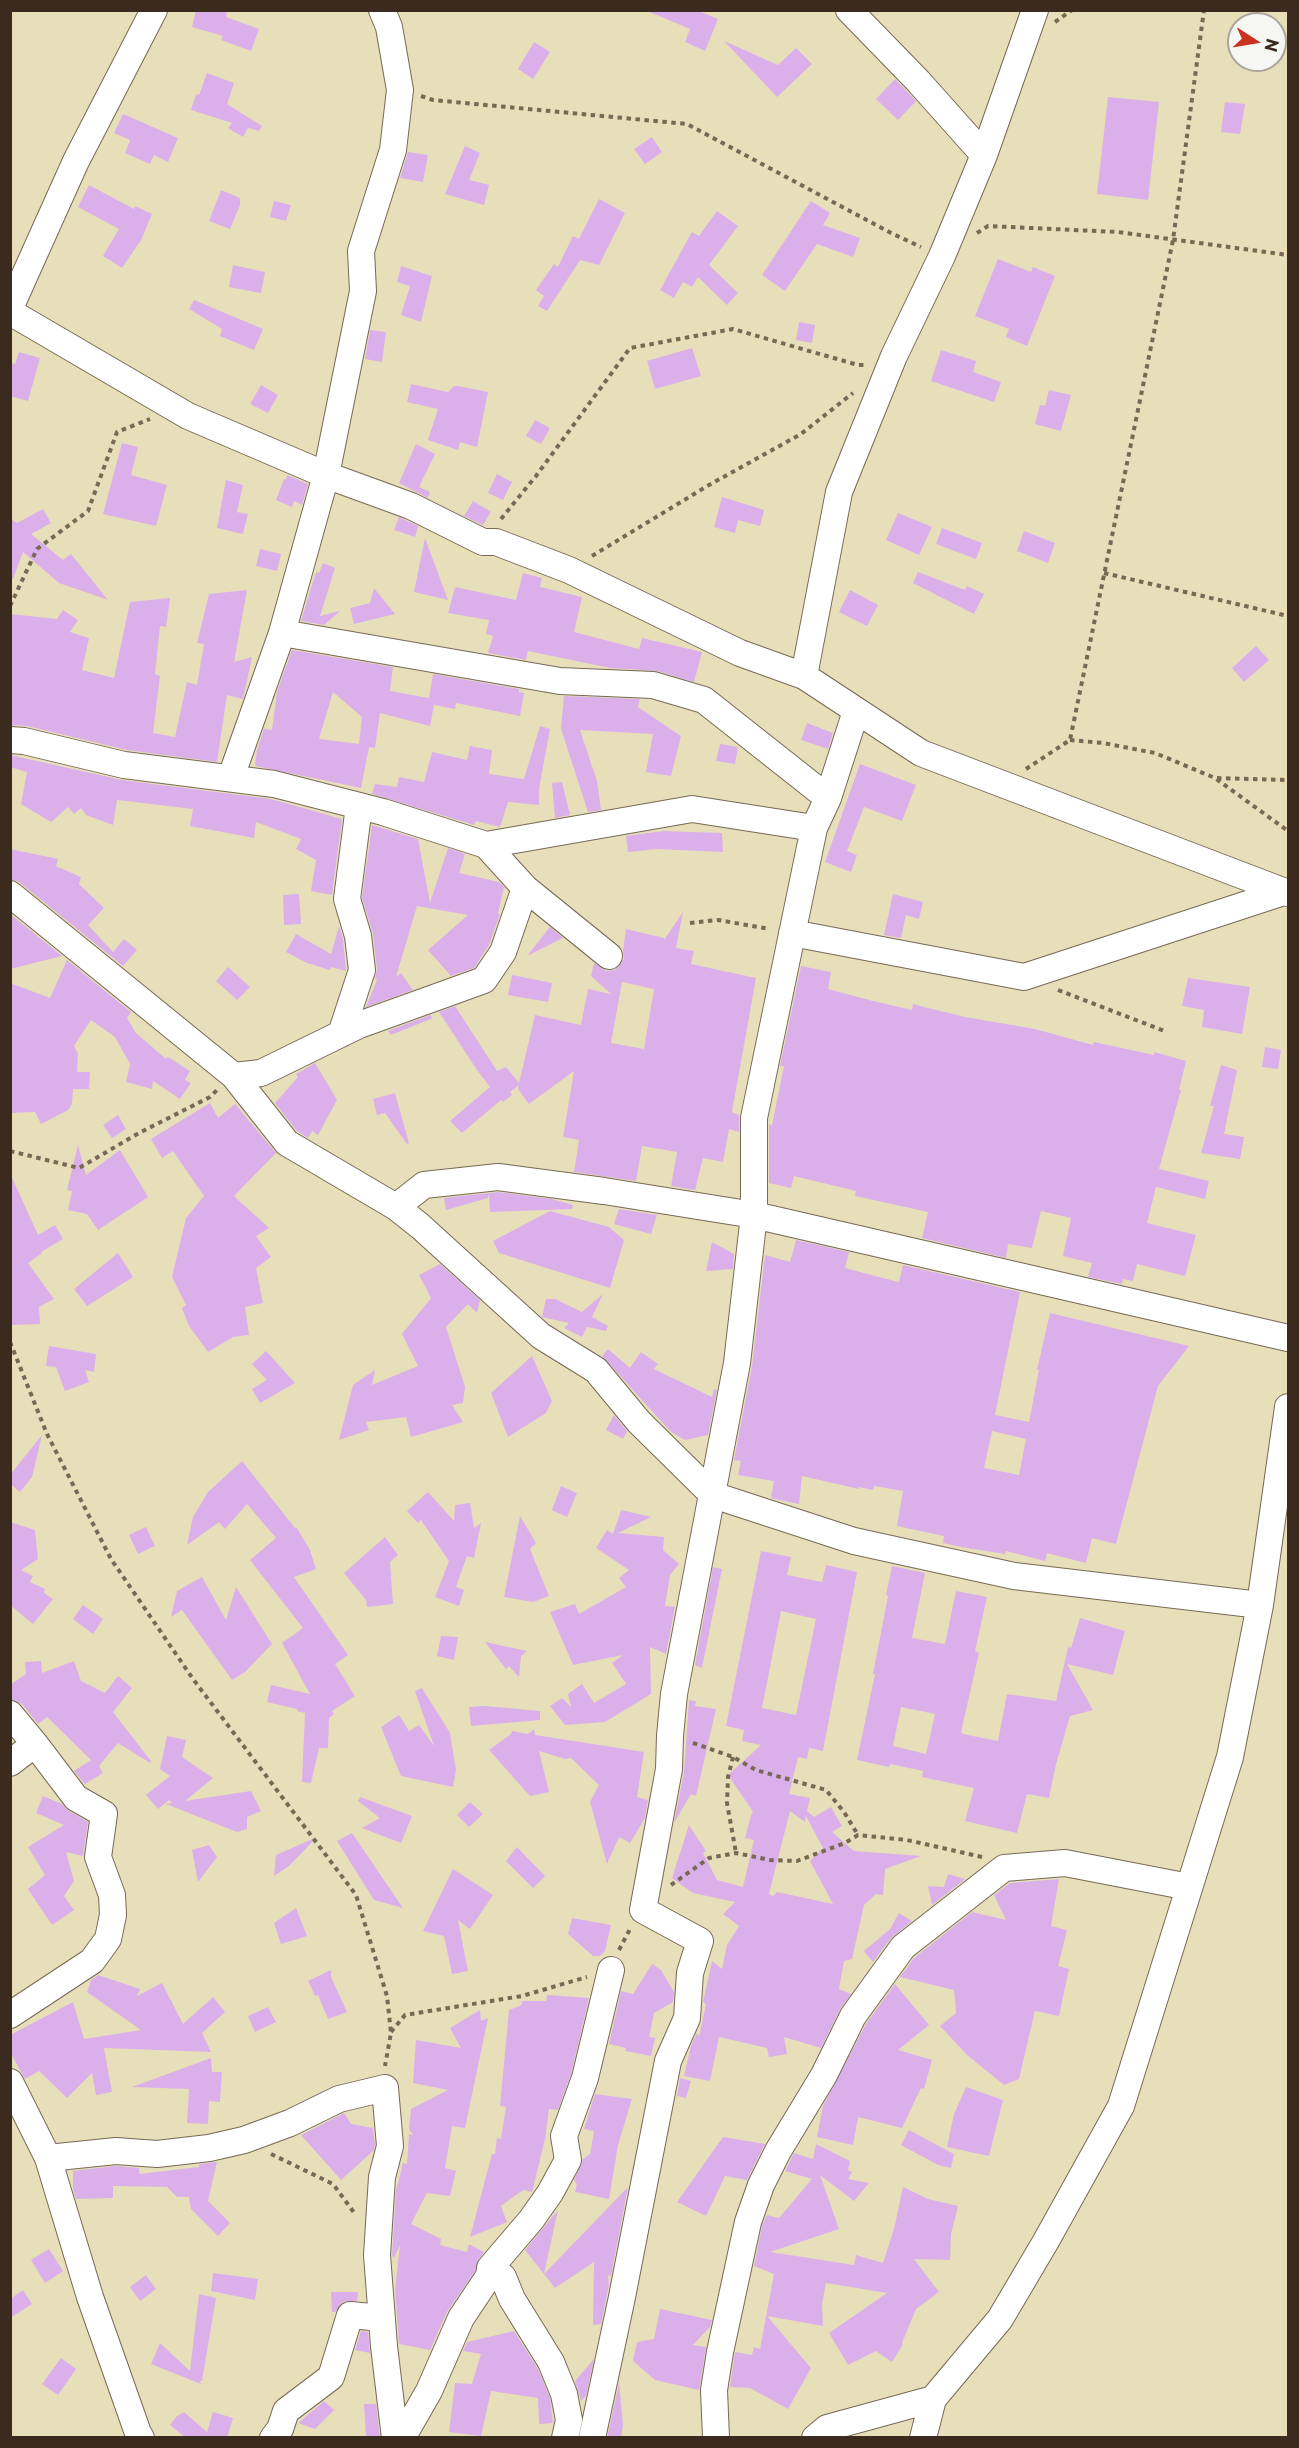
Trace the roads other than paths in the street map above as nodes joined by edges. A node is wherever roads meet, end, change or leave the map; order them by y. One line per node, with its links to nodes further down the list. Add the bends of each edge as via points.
1 (154, 10): 6 (street, via 76,161)
2 (382, 10): 7 (street, via 389,27 400,90 393,150 361,250 363,291)
3 (849, 10): 5 (street)
4 (1035, 10): 5 (street)
5 (984, 155): 9 (street, via 838,492)
6 (10, 310): 7 (street, via 176,410)
7 (326, 475): 8 (street); 9 (street, via 411,506 483,542 496,542 569,570 740,653)
8 (282, 633): 12 (street); 13 (street, via 560,681 653,685 704,700)
9 (804, 676): 10 (street)
10 (856, 711): 13 (street); 18 (street, via 921,753)
11 (10, 740): 12 (street, via 124,765)
12 (231, 777): 14 (street)
13 (828, 798): 15 (street)
14 (359, 806): 16 (street); 22 (street, via 347,899 358,936 362,970)
15 (814, 828): 16 (street, via 692,809); 20 (street)
16 (486, 845): 17 (street)
17 (525, 888): 21 (street); 22 (street, via 503,952 484,980)
18 (1286, 893): 20 (street, via 1024,977)
19 (10, 894): 23 (street)
20 (792, 933): 25 (street, via 754,1118)
21 (609, 956)
22 (341, 1034): 23 (street, via 261,1073)
23 (234, 1076): 24 (street, via 287,1143)
24 (396, 1207): 25 (street, via 424,1185 498,1177); 28 (street, via 541,1336 596,1370 639,1422)
25 (754, 1215): 26 (street); 28 (street, via 737,1363)
26 (1288, 1338)
27 (1288, 1407): 29 (street)
28 (713, 1495): 29 (street, via 854,1541 1014,1576); 46 (street, via 674,1694 664,1808 643,1910 700,1941 690,1973 687,2018 668,2061)
29 (1260, 1605): 33 (street, via 1230,1757)
30 (10, 1714): 31 (street)
31 (35, 1744): 32 (street); 35 (street, via 76,1798 104,1814 98,1857 114,1915 108,1939 92,1961)
32 (10, 1763)
33 (1189, 1887): 40 (street, via 1121,2106 1000,2319); 47 (street, via 1065,1863 1004,1868 903,1947 853,2016 761,2185 748,2222 714,2390)
34 (610, 1970): 38 (street, via 585,2078 564,2136 568,2160 531,2220)
35 (10, 2015)
36 (10, 2082): 37 (street)
37 (48, 2157): 39 (street, via 116,2151 157,2154 208,2148 290,2123 339,2099 385,2088 390,2146 382,2177 377,2254); 41 (street, via 90,2297)
38 (490, 2268): 44 (street); 45 (street, via 502,2277 551,2362 569,2420)
39 (382, 2318): 42 (street, via 350,2315 331,2377 286,2410); 43 (street)
40 (933, 2399): 48 (street, via 827,2428); 49 (street)
41 (141, 2438)
42 (273, 2438)
43 (395, 2438)
44 (402, 2438)
45 (565, 2438)
46 (592, 2438)
47 (716, 2438)
48 (815, 2438)
49 (923, 2438)

